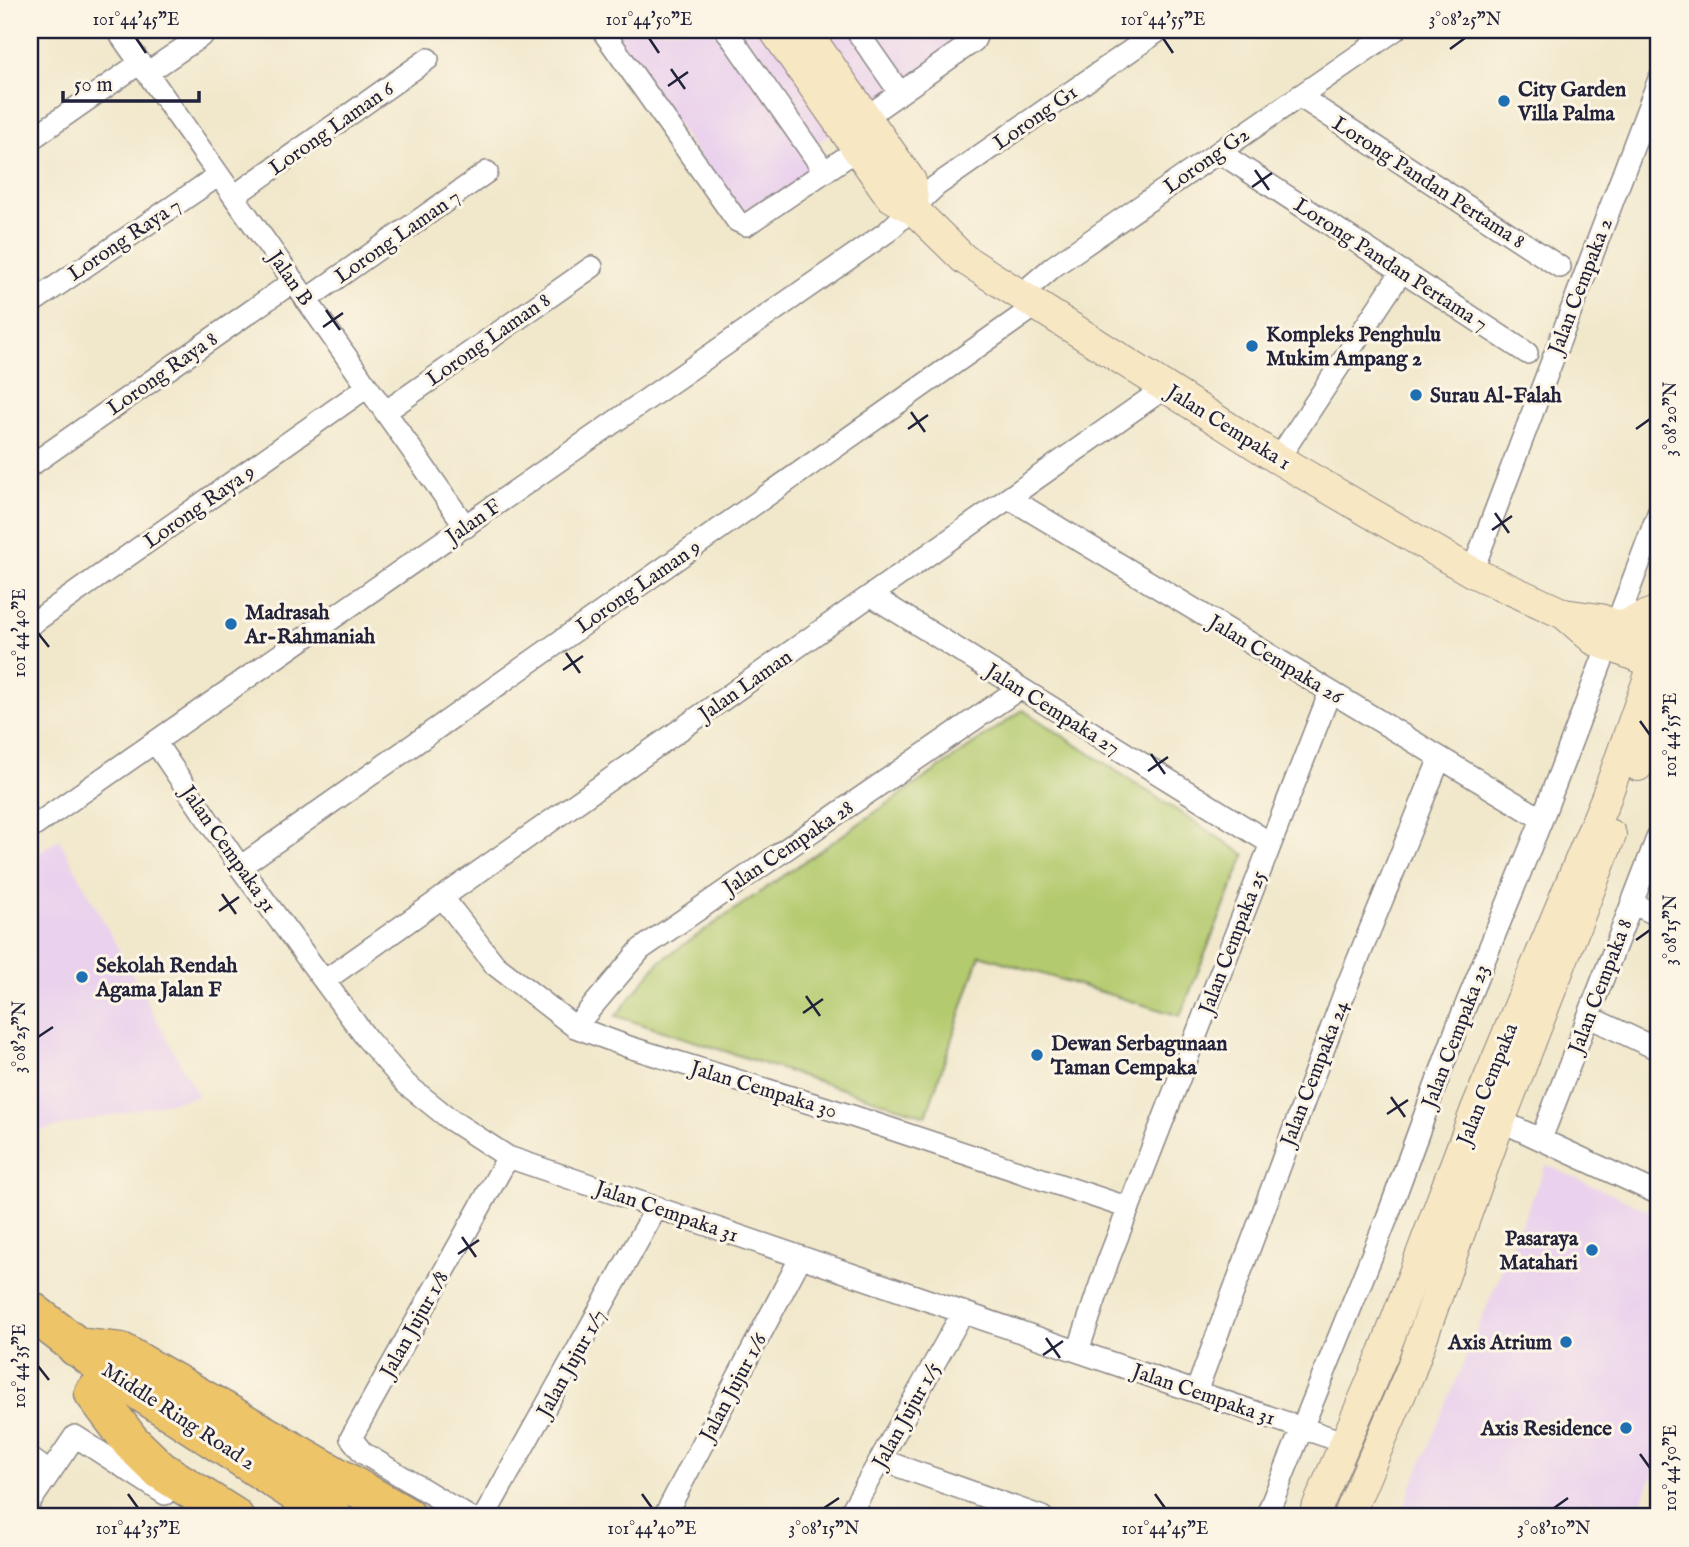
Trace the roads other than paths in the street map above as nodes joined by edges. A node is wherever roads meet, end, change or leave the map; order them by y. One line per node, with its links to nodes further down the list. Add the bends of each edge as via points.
1 (117, 30): 12 (street, Jalan B)
2 (210, 30): 12 (street)
3 (602, 30): 21 (street, via 737,221 746,225 756,222)
4 (726, 30): 21 (street)
5 (774, 30): 18 (main road, Jalan Cempaka 1)
6 (805, 30): 16 (main road)
7 (856, 30): 14 (street)
8 (979, 30): 14 (street, via 974,41)
9 (1160, 30): 24 (street, Lorong G1, via 936,186)
10 (1395, 30): 15 (street, Lorong G2)
11 (428, 59): 23 (street, Lorong Laman 6)
12 (144, 68): 17 (street); 22 (street, Jalan B)
13 (1659, 79): 41 (street, Jalan Cempaka 2)
14 (900, 93): 16 (street)
15 (1299, 96): 19 (street, Lorong G2); 26 (street, Lorong Pandan Pertama 8)
16 (866, 117): 18 (street); 24 (main road, via 911,181)
17 (30, 140)
18 (858, 149): 21 (street); 24 (main road, Jalan Cempaka 1, via 890,196)
19 (1219, 152): 27 (street, Lorong Pandan Pertama 7); 30 (street, Lorong G2, via 1054,266)
20 (487, 172): 29 (street, Lorong Laman 7)
21 (825, 172)
22 (219, 175): 23 (street, Jalan B); 31 (street, Lorong Raya 7)
23 (234, 196): 28 (street, Jalan B)
24 (914, 210): 30 (main road, Jalan Cempaka 1, via 964,259); 40 (street, Jalan F)
25 (592, 267): 35 (street, Lorong Laman 8)
26 (1559, 267)
27 (1402, 271): 32 (street, Lorong Pandan Pertama 7); 36 (street)
28 (294, 281): 29 (street, Jalan B); 37 (street, Lorong Raya 8)
29 (306, 300): 33 (street, Jalan B)
30 (1028, 300): 34 (main road, Jalan Cempaka 1); 56 (street, Lorong Laman 9)
31 (30, 304)
32 (1527, 353)
33 (368, 387): 35 (street, Jalan B); 44 (street, Lorong Raya 9)
34 (1166, 387): 36 (main road, Jalan Cempaka 1); 38 (street, Jalan Laman)
35 (385, 412): 40 (street, Jalan B)
36 (1278, 459): 41 (main road, Jalan Cempaka 1)
37 (30, 466)
38 (1011, 499): 42 (street, Jalan Laman); 48 (street, Jalan Cempaka 26)
39 (1659, 511): 45 (street, Jalan Cempaka 23)
40 (466, 527): 50 (street, Jalan F)
41 (1472, 572): 45 (main road, Jalan Cempaka 1)
42 (872, 596): 47 (street, Jalan Cempaka 27); 57 (street, Jalan Laman)
43 (1659, 610): 45 (main road)
44 (30, 625)
45 (1615, 632): 46 (main road, Jalan Cempaka 1); 52 (street, Jalan Cempaka 23)
46 (1658, 655): 64 (main road, Jalan Cempaka)
47 (1020, 688): 55 (street, Jalan Cempaka 27); 62 (street, Jalan Cempaka 28, via 641,949)
48 (1330, 692): 51 (street, Jalan Cempaka 26); 55 (street, Jalan Cempaka 25)
49 (1659, 712): 64 (main road, Jalan Cempaka)
50 (155, 743): 53 (street, Jalan F); 56 (street, Jalan Cempaka 31)
51 (1440, 758): 52 (street, Jalan Cempaka 26); 76 (street, Jalan Cempaka 24, via 1347,986)
52 (1542, 819): 77 (street, Jalan Cempaka 23, via 1457,1027)
53 (30, 829)
54 (1659, 833): 58 (street, Jalan Cempaka 8)
55 (1270, 843): 69 (street, Jalan Cempaka 25)
56 (240, 867): 60 (street, Jalan Cempaka 31)
57 (443, 898): 60 (street, Jalan Laman); 62 (street, Jalan Cempaka 30, via 495,965)
58 (1632, 903): 59 (street); 61 (street, Jalan Cempaka 8)
59 (1659, 916)
60 (324, 981): 66 (street, Jalan Cempaka 31, via 406,1084)
61 (1588, 1017): 63 (street); 65 (street, Jalan Cempaka 8)
62 (575, 1027): 69 (street, Jalan Cempaka 30)
63 (1659, 1050)
64 (1488, 1115): 65 (street); 78 (main road, Jalan Cempaka); 95 (main road, Jalan Cempaka, via 1410,1372)
65 (1541, 1139): 67 (street)
66 (508, 1157): 68 (street, Jalan Cempaka 31); 89 (street, Jalan Jujur 1/8, via 352,1435 363,1453)
67 (1659, 1194)
68 (657, 1207): 70 (street, Jalan Cempaka 31); 90 (street, Jalan Jujur 1/7)
69 (1129, 1208): 75 (street, Jalan Cempaka 25)
70 (801, 1257): 72 (street, Jalan Cempaka 31); 91 (street, Jalan Jujur 1/6)
71 (30, 1310): 74 (highway, Middle Ring Road 2)
72 (963, 1312): 75 (street, Jalan Cempaka 31); 80 (street, Jalan Jujur 1/5)
73 (30, 1344): 82 (highway, Middle Ring Road 2)
74 (76, 1347): 82 (highway, Middle Ring Road 2); 88 (highway, via 121,1352)
75 (1078, 1351): 76 (street, Jalan Cempaka 31)
76 (1196, 1392): 77 (street, Jalan Cempaka 31)
77 (1304, 1429): 78 (street, Jalan Cempaka 31); 93 (street, Jalan Cempaka 23)
78 (1346, 1443): 94 (main road, Jalan Cempaka)
79 (30, 1458): 81 (street)
80 (881, 1460): 84 (street); 92 (street, Jalan Jujur 1/5)
81 (50, 1473): 83 (street); 85 (street, via 75,1436)
82 (248, 1494): 86 (highway, Middle Ring Road 2); 87 (highway, Middle Ring Road 2)
83 (30, 1502)
84 (1032, 1516)
85 (202, 1517)
86 (284, 1517)
87 (333, 1517)
88 (407, 1517)
89 (469, 1517)
90 (484, 1517)
91 (664, 1517)
92 (848, 1517)
93 (1266, 1517)
94 (1313, 1517)
95 (1348, 1517)

